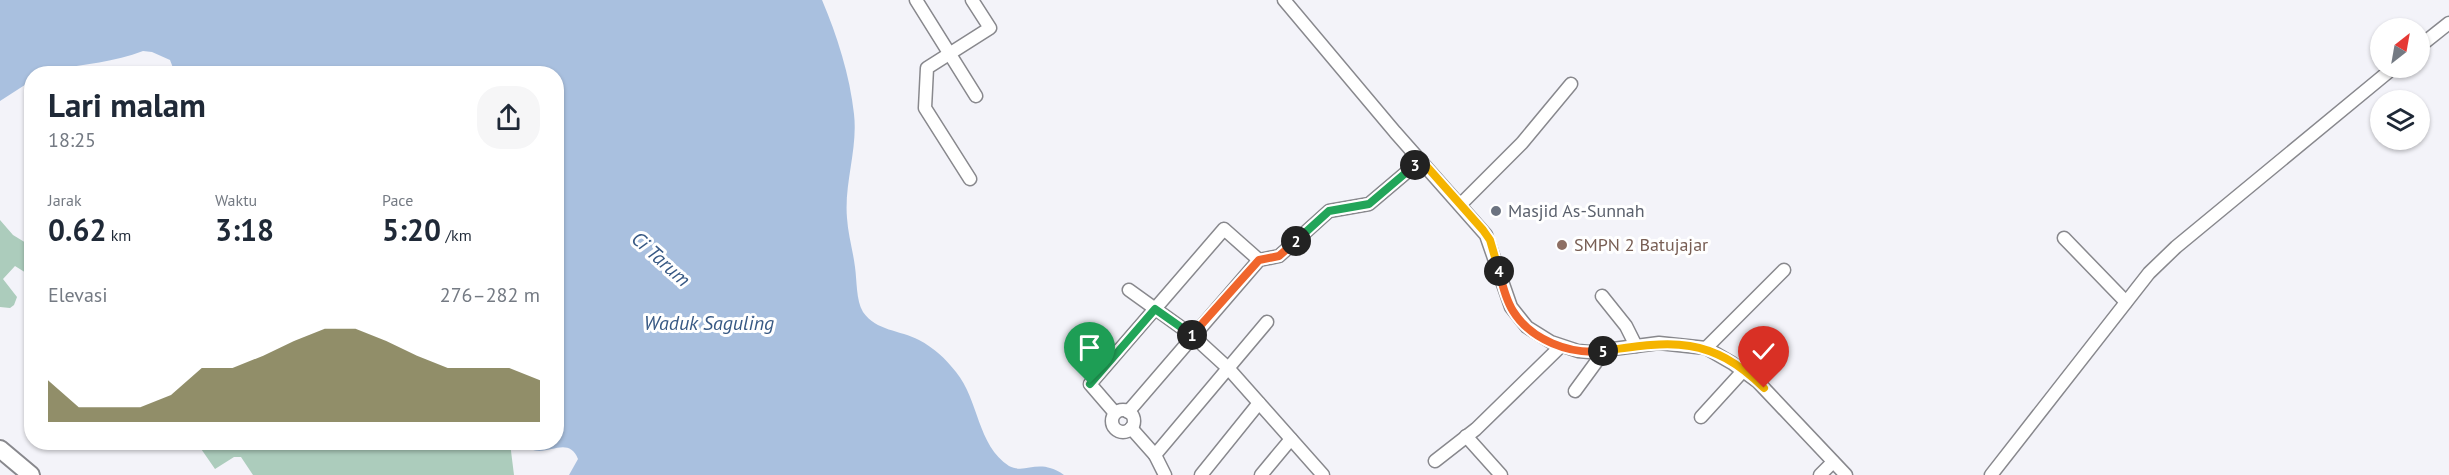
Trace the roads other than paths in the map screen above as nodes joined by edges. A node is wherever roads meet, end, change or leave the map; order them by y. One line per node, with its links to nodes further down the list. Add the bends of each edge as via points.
1 (916, 0): 6 (street)
2 (972, 0): 6 (street, via 990,28)
3 (1288, 1): 10 (street)
4 (2449, 23): 5 (street)
5 (2430, 38)
6 (950, 54): 9 (street); 11 (street, via 927,69 925,108)
7 (2381, 78): 18 (street, via 2176,247)
8 (1571, 84): 12 (street, via 1522,143)
9 (976, 96)
10 (1421, 160): 12 (street); 14 (street, via 1369,204 1329,211 1279,256)
11 (970, 178)
12 (1461, 204): 23 (street, via 1490,240 1512,310 1531,330)
13 (2064, 238): 18 (street)
14 (1259, 260): 19 (street, via 1224,230); 21 (street)
15 (1784, 270): 24 (street)
16 (1129, 290): 19 (street)
17 (1602, 296): 22 (street)
18 (2126, 302): 48 (street)
19 (1155, 309): 21 (street); 31 (street, via 1090,384)
20 (1267, 322): 26 (street)
21 (1193, 336): 26 (street); 30 (street)
22 (1636, 345): 24 (street); 25 (street)
23 (1560, 346): 25 (street, via 1578,351); 34 (street)
24 (1706, 348): 27 (street)
25 (1605, 350): 28 (street)
26 (1228, 368): 29 (street); 37 (street)
27 (1743, 370): 32 (street); 39 (street)
28 (1575, 391)
29 (1259, 403): 35 (street); 40 (street)
30 (1128, 411): 31 (street); 33 (street, via 1133,417)
31 (1115, 414): 33 (street, via 1114,427 1124,431)
32 (1701, 417)
33 (1131, 428): 37 (street)
34 (1466, 436): 38 (street); 45 (street)
35 (1291, 439): 41 (street); 44 (street)
36 (0, 449): 42 (street)
37 (1155, 455): 43 (street)
38 (1435, 461)
39 (1833, 462): 46 (street); 47 (street)
40 (1206, 473)
41 (1264, 474)
42 (31, 475)
43 (1165, 475)
44 (1323, 475)
45 (1501, 475)
46 (1820, 475)
47 (1846, 475)
48 (1991, 475)

